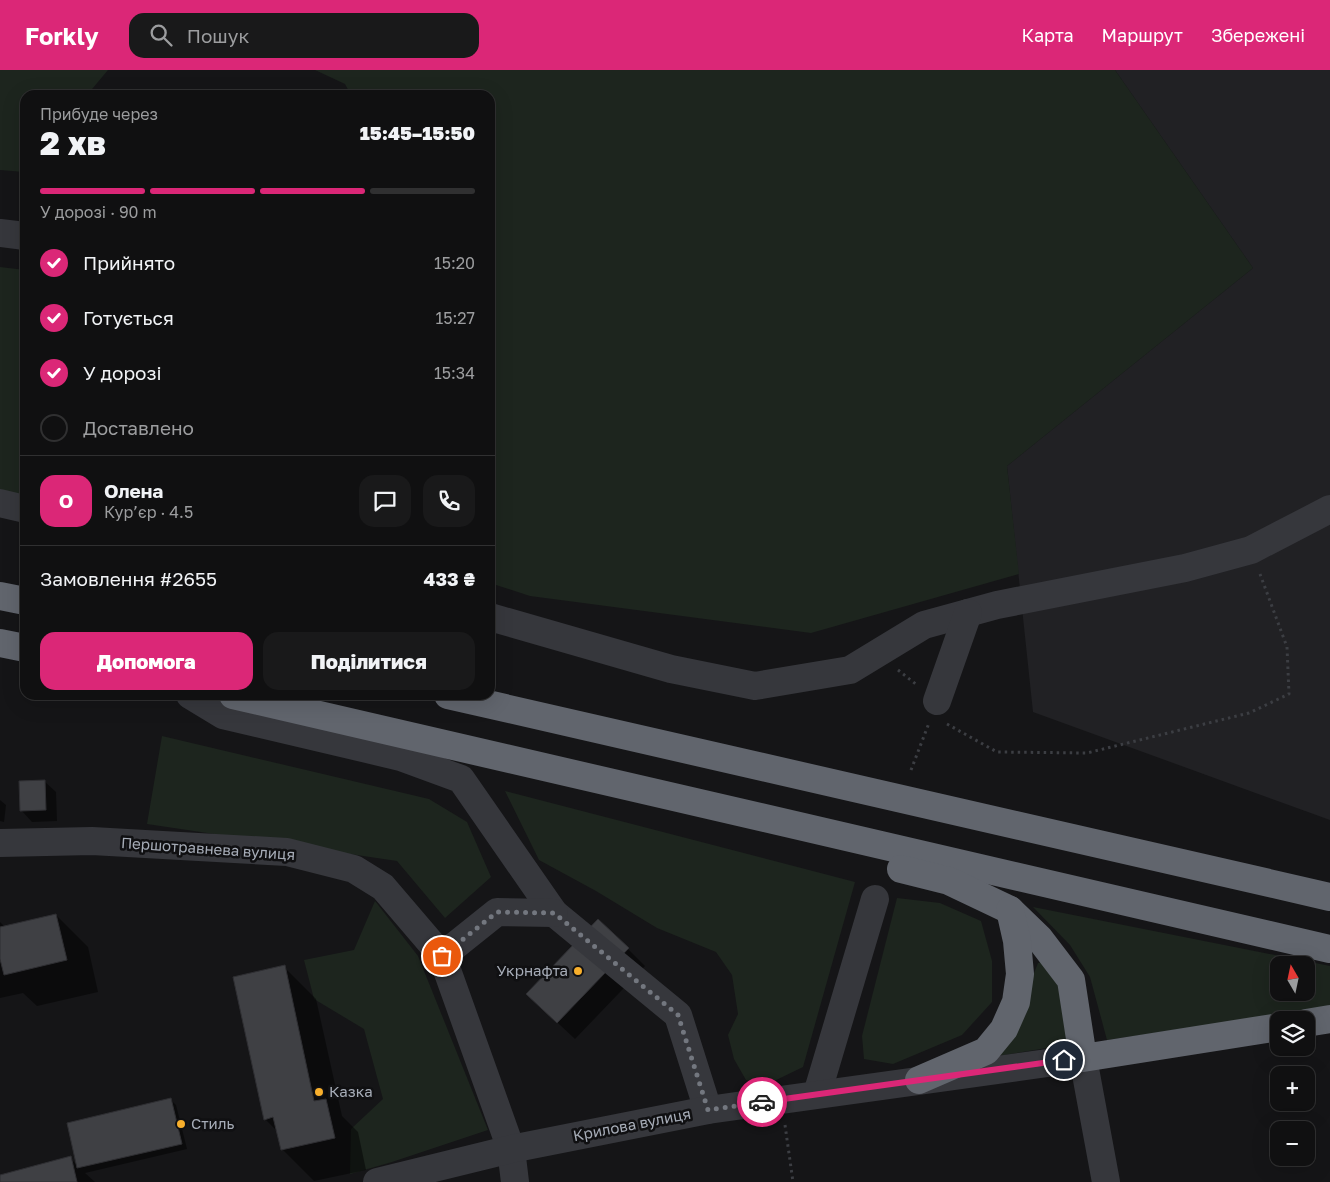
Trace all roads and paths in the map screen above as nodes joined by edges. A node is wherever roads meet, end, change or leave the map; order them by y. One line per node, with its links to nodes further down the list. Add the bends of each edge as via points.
1 (0, 233): 2 (street)
2 (20, 235)
3 (0, 503): 4 (street)
4 (20, 508)
5 (1330, 509): 6 (street)
6 (1251, 550): 9 (street, via 1185,568 997,604); 17 (path, via 1287,648 1290,694 1249,713 1087,753 996,752 947,726)
7 (0, 596): 8 (highway)
8 (20, 600)
9 (968, 613): 13 (street, via 924,625); 17 (street)
10 (495, 618): 13 (street, via 671,669 756,686 850,670)
11 (0, 643): 12 (highway)
12 (20, 647)
13 (875, 655): 17 (path)
14 (199, 700): 24 (street, via 223,714 401,757 461,779)
15 (255, 700): 19 (highway)
16 (470, 700): 21 (highway)
17 (937, 701): 18 (path)
18 (911, 770)
19 (708, 805): 23 (highway, via 782,839 949,881); 25 (highway)
20 (0, 843): 26 (street, Першотравнева вулиця, via 92,841 287,852 354,868 383,888)
21 (1329, 891)
22 (875, 899): 32 (street)
23 (1010, 910): 30 (highway, via 1039,938 1070,980); 31 (highway, via 1018,941 1020,974 1016,1002 1004,1029 986,1051)
24 (554, 913): 26 (street, via 497,912); 34 (street, via 678,1015)
25 (1330, 949)
26 (442, 956): 35 (street, Першотравнева вулиця)
27 (1330, 1019): 28 (highway)
28 (1315, 1022)
29 (1270, 1028): 30 (highway)
30 (1083, 1058): 31 (street, Крилова вулиця); 39 (street)
31 (919, 1080): 32 (street, Крилова вулиця)
32 (817, 1094): 33 (street, Крилова вулиця)
33 (782, 1099): 34 (street, Крилова вулиця); 38 (path)
34 (708, 1110): 35 (street, Крилова вулиця)
35 (511, 1149): 36 (street, Крилова вулиця); 37 (street, Першотравнева вулиця)
36 (377, 1182)
37 (515, 1182)
38 (793, 1182)
39 (1106, 1182)

